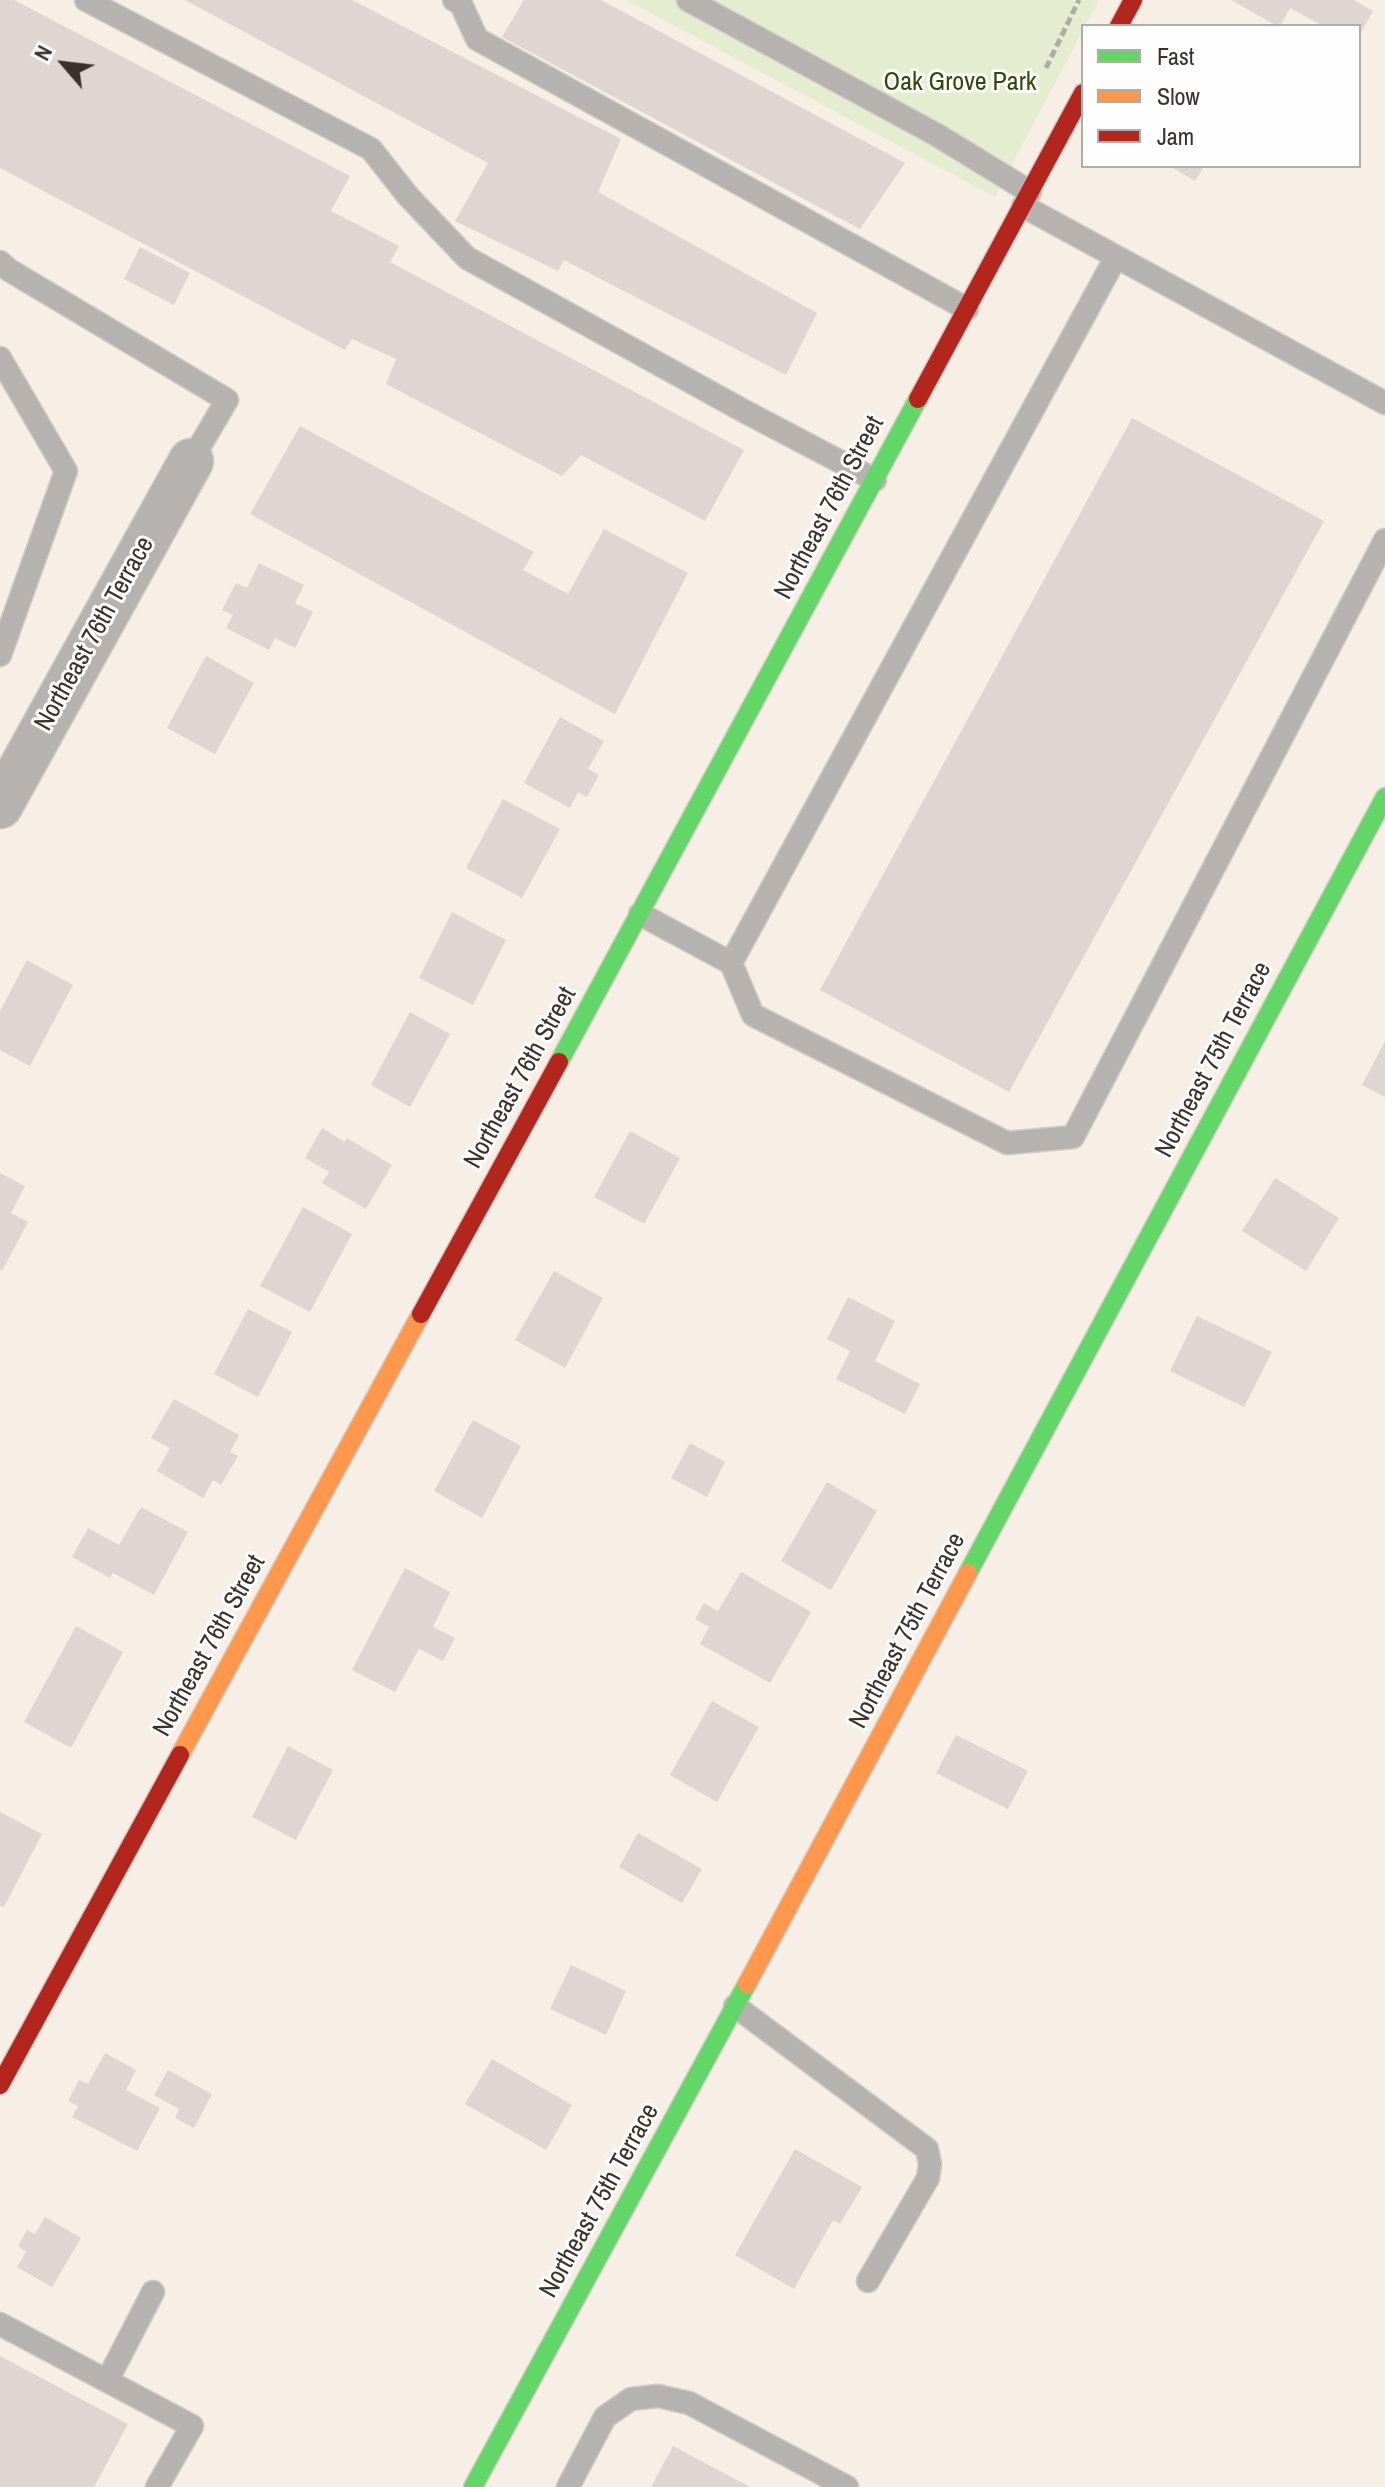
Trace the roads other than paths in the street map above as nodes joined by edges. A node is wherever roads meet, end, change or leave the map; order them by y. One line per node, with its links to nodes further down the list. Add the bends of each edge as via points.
1 (86, 0): 14 (lane, via 371,149 467,258)
2 (454, 0): 10 (lane, via 477,39)
3 (688, 0): 7 (lane, via 937,135)
4 (1133, 0): 5 (street)
5 (1120, 24)
6 (1081, 97): 7 (street, Northeast 76th Street)
7 (1026, 199): 8 (lane); 10 (street, Northeast 76th Street)
8 (1116, 257): 12 (lane); 20 (lane)
9 (0, 262): 13 (lane, via 227,400)
10 (967, 309): 14 (street, Northeast 76th Street)
11 (0, 358): 16 (lane, via 66,471)
12 (1385, 403)
13 (191, 461): 18 (street, Northeast 76th Terrace)
14 (875, 480): 19 (street, Northeast 76th Street)
15 (1385, 540): 20 (lane, via 1073,1137 1007,1143 753,1015)
16 (0, 655)
17 (1385, 797): 21 (street, Northeast 75th Terrace)
18 (0, 806)
19 (640, 914): 20 (lane); 23 (street, Northeast 76th Street)
20 (731, 963)
21 (735, 2006): 25 (lane, via 927,2149 928,2178); 30 (street, Northeast 75th Terrace)
22 (0, 2033): 23 (lane)
23 (21, 2045): 24 (street, Northeast 76th Street)
24 (0, 2085)
25 (868, 2281)
26 (153, 2292): 28 (lane)
27 (0, 2324): 28 (lane)
28 (107, 2381): 29 (lane, via 192,2426)
29 (157, 2487)
30 (473, 2487)
31 (568, 2487): 32 (lane, via 605,2417 631,2399 658,2396 689,2403)
32 (847, 2487)

